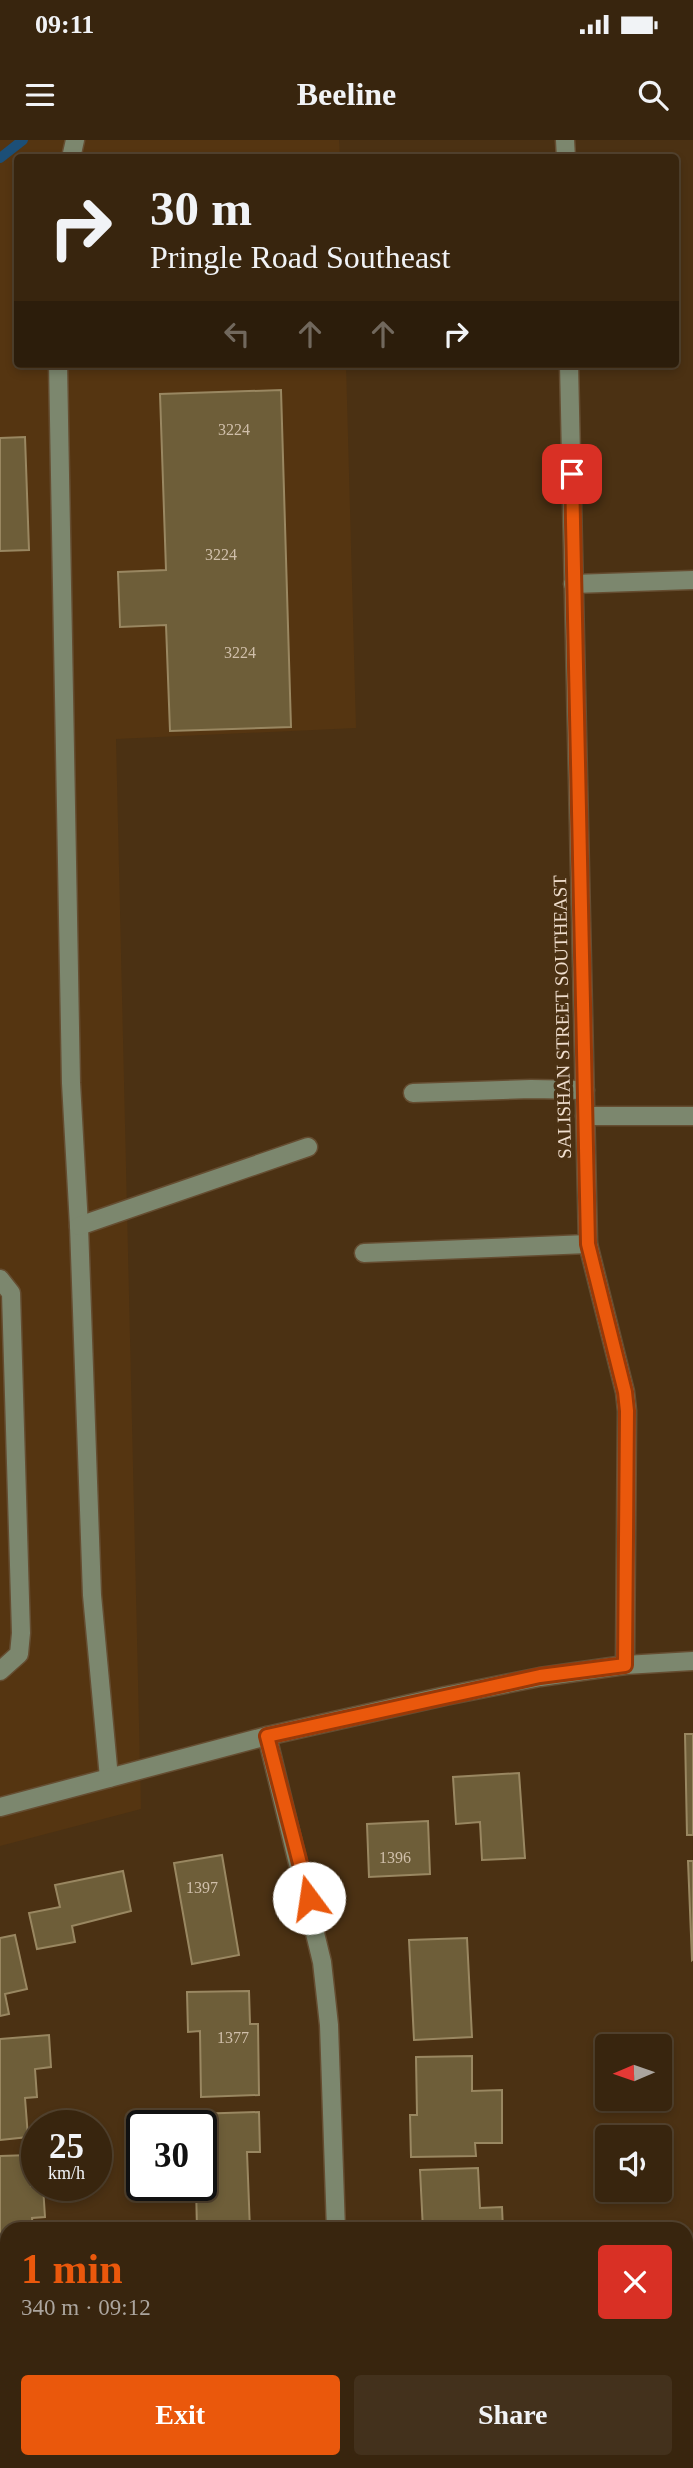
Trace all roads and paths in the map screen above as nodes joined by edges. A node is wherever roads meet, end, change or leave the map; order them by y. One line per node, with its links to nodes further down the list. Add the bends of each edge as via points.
1 (58, 368): 10 (street, via 71,1083)
2 (569, 368): 4 (street, SALISHAN STREET SOUTHEAST)
3 (693, 580): 4 (street)
4 (573, 584): 5 (street, SALISHAN STREET SOUTHEAST)
5 (584, 1090): 6 (street); 8 (street, SALISHAN STREET SOUTHEAST)
6 (413, 1093)
7 (693, 1115): 8 (street)
8 (585, 1116): 11 (street, SALISHAN STREET SOUTHEAST)
9 (308, 1147): 10 (street)
10 (79, 1226): 18 (street, via 92,1595)
11 (588, 1244): 12 (street); 15 (street, SALISHAN STREET SOUTHEAST, via 627,1411)
12 (364, 1253)
13 (0, 1279): 16 (street, via 11,1293 21,1633 19,1654)
14 (693, 1661): 15 (street)
15 (625, 1665): 17 (street, via 540,1676)
16 (0, 1671)
17 (267, 1736): 18 (street); 20 (street, via 322,1962 330,2025)
18 (109, 1778): 19 (street)
19 (0, 1807)
20 (336, 2222)

